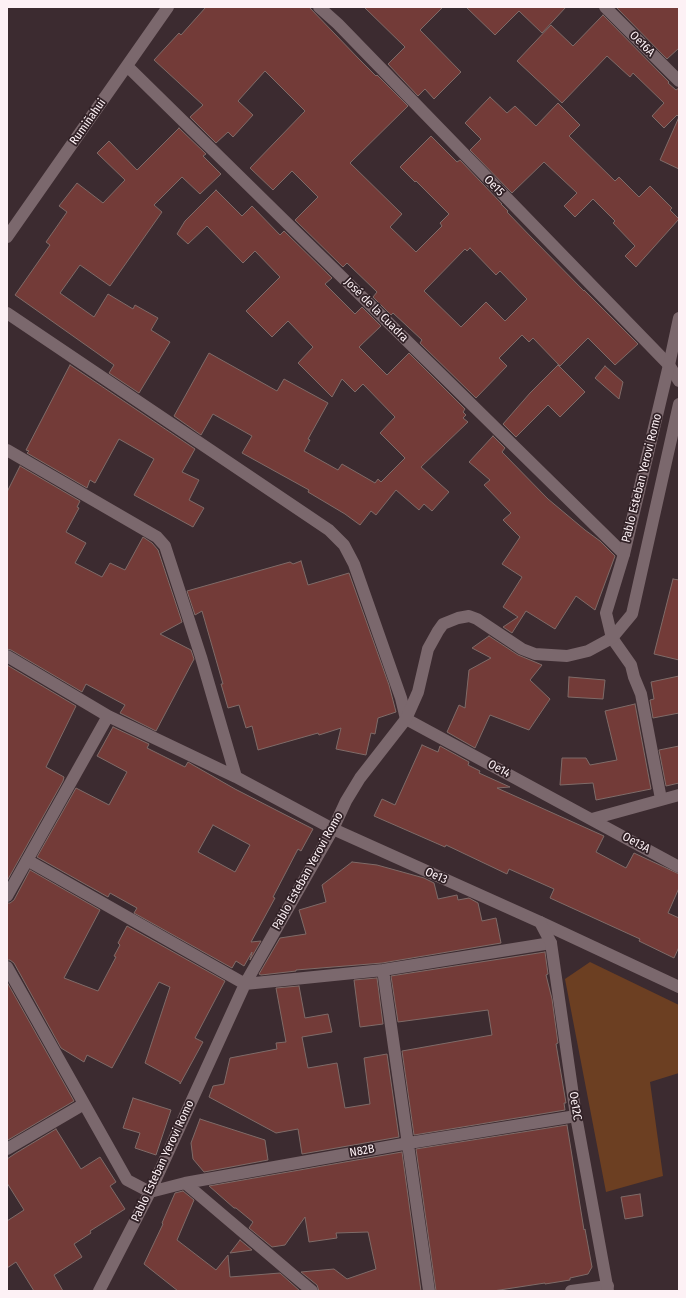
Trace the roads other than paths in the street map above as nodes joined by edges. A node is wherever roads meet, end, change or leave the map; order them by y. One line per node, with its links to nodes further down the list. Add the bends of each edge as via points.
1 (168, 7): 4 (street, Rumiñahui)
2 (319, 7): 9 (street, Oe15)
3 (605, 7): 5 (street, Oe16A)
4 (127, 66): 6 (street, Rumiñahui); 13 (street, José de la Cuadra)
5 (679, 81)
6 (7, 237)
7 (7, 312): 17 (street, via 329,530 344,546 354,564 402,698)
8 (679, 318): 9 (street, Pablo Esteban Yerovi Romo)
9 (669, 365): 10 (street, Oe15); 13 (street, Pablo Esteban Yerovi Romo)
10 (679, 380)
11 (679, 404): 14 (street, Pablo Esteban Yerovi Romo, via 632,614)
12 (7, 450): 18 (street, via 157,537 165,546)
13 (624, 554): 14 (street, Pablo Esteban Yerovi Romo, via 606,613)
14 (612, 638): 17 (street, Pablo Esteban Yerovi Romo, via 575,655 546,655 522,649 473,618 465,617 443,624 428,649 418,692); 20 (street, via 631,665 641,694)
15 (7, 656): 16 (street, Oe13)
16 (108, 716): 18 (street, Oe13); 23 (street)
17 (406, 719): 21 (street, Oe14); 22 (street, Pablo Esteban Yerovi Romo, via 360,778)
18 (236, 777): 22 (street, Oe13)
19 (679, 795): 20 (street)
20 (661, 799): 21 (street)
21 (592, 819): 24 (street, Oe13A)
22 (333, 829): 26 (street, Oe13); 30 (street, Pablo Esteban Yerovi Romo)
23 (27, 860): 25 (street); 30 (street)
24 (679, 867)
25 (7, 896)
26 (540, 922): 27 (street, Oe12C); 31 (street, Oe13)
27 (551, 943): 29 (street); 33 (street, Oe12C)
28 (7, 967): 32 (street)
29 (383, 970): 30 (street); 34 (street)
30 (245, 984): 37 (street, Pablo Esteban Yerovi Romo)
31 (679, 987)
32 (84, 1104): 35 (street); 37 (street, via 127,1180)
33 (576, 1116): 34 (street, N82B); 38 (street, Oe12C)
34 (408, 1143): 36 (street, N82B); 41 (street)
35 (7, 1149)
36 (185, 1183): 37 (street, N82B); 40 (street)
37 (150, 1192): 39 (street, Pablo Esteban Yerovi Romo)
38 (608, 1288): 42 (street)
39 (99, 1291)
40 (312, 1291)
41 (429, 1291)
42 (571, 1291)

